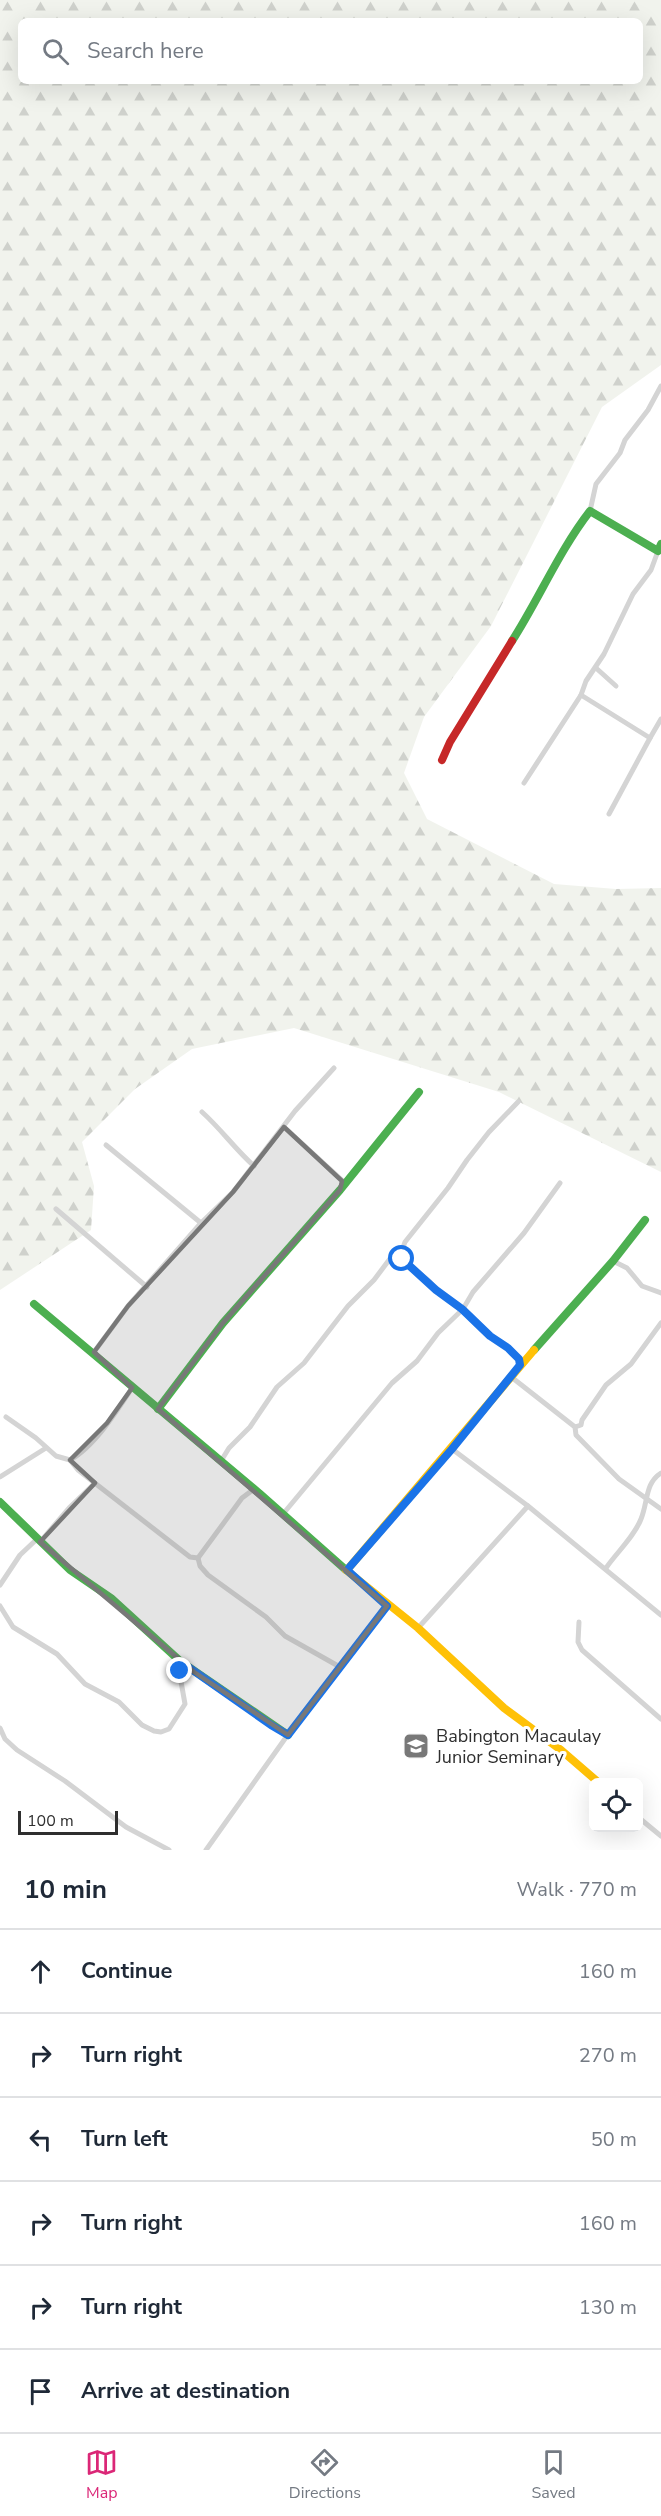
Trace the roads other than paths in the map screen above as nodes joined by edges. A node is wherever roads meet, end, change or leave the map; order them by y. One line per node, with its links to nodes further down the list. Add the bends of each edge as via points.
1 (661, 386): 2 (street, via 596,484)
2 (590, 511): 3 (street, via 622,534); 9 (street)
3 (660, 548): 4 (street)
4 (596, 668): 5 (street); 6 (street)
5 (616, 686)
6 (581, 695): 8 (street); 10 (street)
7 (661, 719): 8 (street)
8 (650, 738): 11 (street)
9 (442, 760)
10 (524, 783)
11 (609, 814)
12 (334, 1068): 16 (street)
13 (419, 1092): 19 (street)
14 (518, 1101): 24 (street, via 467,1160 405,1242)
15 (201, 1112): 18 (street)
16 (284, 1127): 18 (street); 19 (street)
17 (106, 1145): 23 (street)
18 (254, 1166): 23 (street)
19 (345, 1183): 35 (street, via 223,1323)
20 (560, 1183): 29 (street)
21 (56, 1209): 26 (street)
22 (645, 1220): 25 (street)
23 (201, 1223): 26 (street)
24 (401, 1253): 29 (street, via 402,1259); 41 (street, via 392,1256 304,1363 277,1388)
25 (613, 1261): 27 (street, via 627,1268 642,1286); 32 (street)
26 (147, 1287): 31 (street)
27 (661, 1293)
28 (34, 1304): 31 (street)
29 (462, 1309): 32 (street, via 514,1353); 50 (street, via 417,1361 392,1383)
30 (661, 1323): 37 (street, via 631,1364 606,1386 581,1425)
31 (94, 1352): 34 (street)
32 (520, 1365): 33 (street)
33 (510, 1376): 37 (street); 39 (street)
34 (132, 1388): 35 (street); 40 (street, via 107,1423)
35 (158, 1409): 41 (street)
36 (6, 1417): 38 (street)
37 (575, 1427): 46 (street, via 576,1435 619,1479)
38 (46, 1448): 40 (street); 43 (street)
39 (452, 1449): 48 (street); 54 (street)
40 (70, 1460): 44 (street)
41 (221, 1461): 45 (street)
42 (661, 1473): 46 (street, via 653,1479)
43 (0, 1477)
44 (95, 1483): 51 (street); 52 (street, via 190,1557)
45 (254, 1489): 50 (street); 52 (street, via 242,1498)
46 (646, 1497): 49 (street); 53 (street, via 634,1532)
47 (0, 1502): 51 (street)
48 (528, 1506): 53 (street); 60 (street)
49 (661, 1509)
50 (283, 1514): 54 (street)
51 (39, 1541): 55 (street, via 20,1555); 61 (street, via 70,1570 111,1598)
52 (198, 1558): 62 (street, via 208,1575 266,1617 285,1636)
53 (606, 1568): 58 (street)
54 (347, 1570): 57 (street)
55 (0, 1585)
56 (0, 1606): 61 (street, via 8,1623 57,1654 85,1684 119,1702 142,1725 154,1731 170,1729 185,1704 180,1676)
57 (387, 1606): 60 (street); 62 (street)
58 (661, 1615)
59 (579, 1622): 63 (street, via 578,1642 582,1650)
60 (418, 1628): 66 (street, via 504,1708)
61 (184, 1664): 65 (street)
62 (339, 1667): 65 (street)
63 (661, 1719)
64 (0, 1728): 69 (street, via 10,1746 126,1827)
65 (288, 1735): 70 (street)
66 (593, 1778)
67 (643, 1820): 68 (street)
68 (661, 1836)
69 (170, 1850)
70 (206, 1850)

